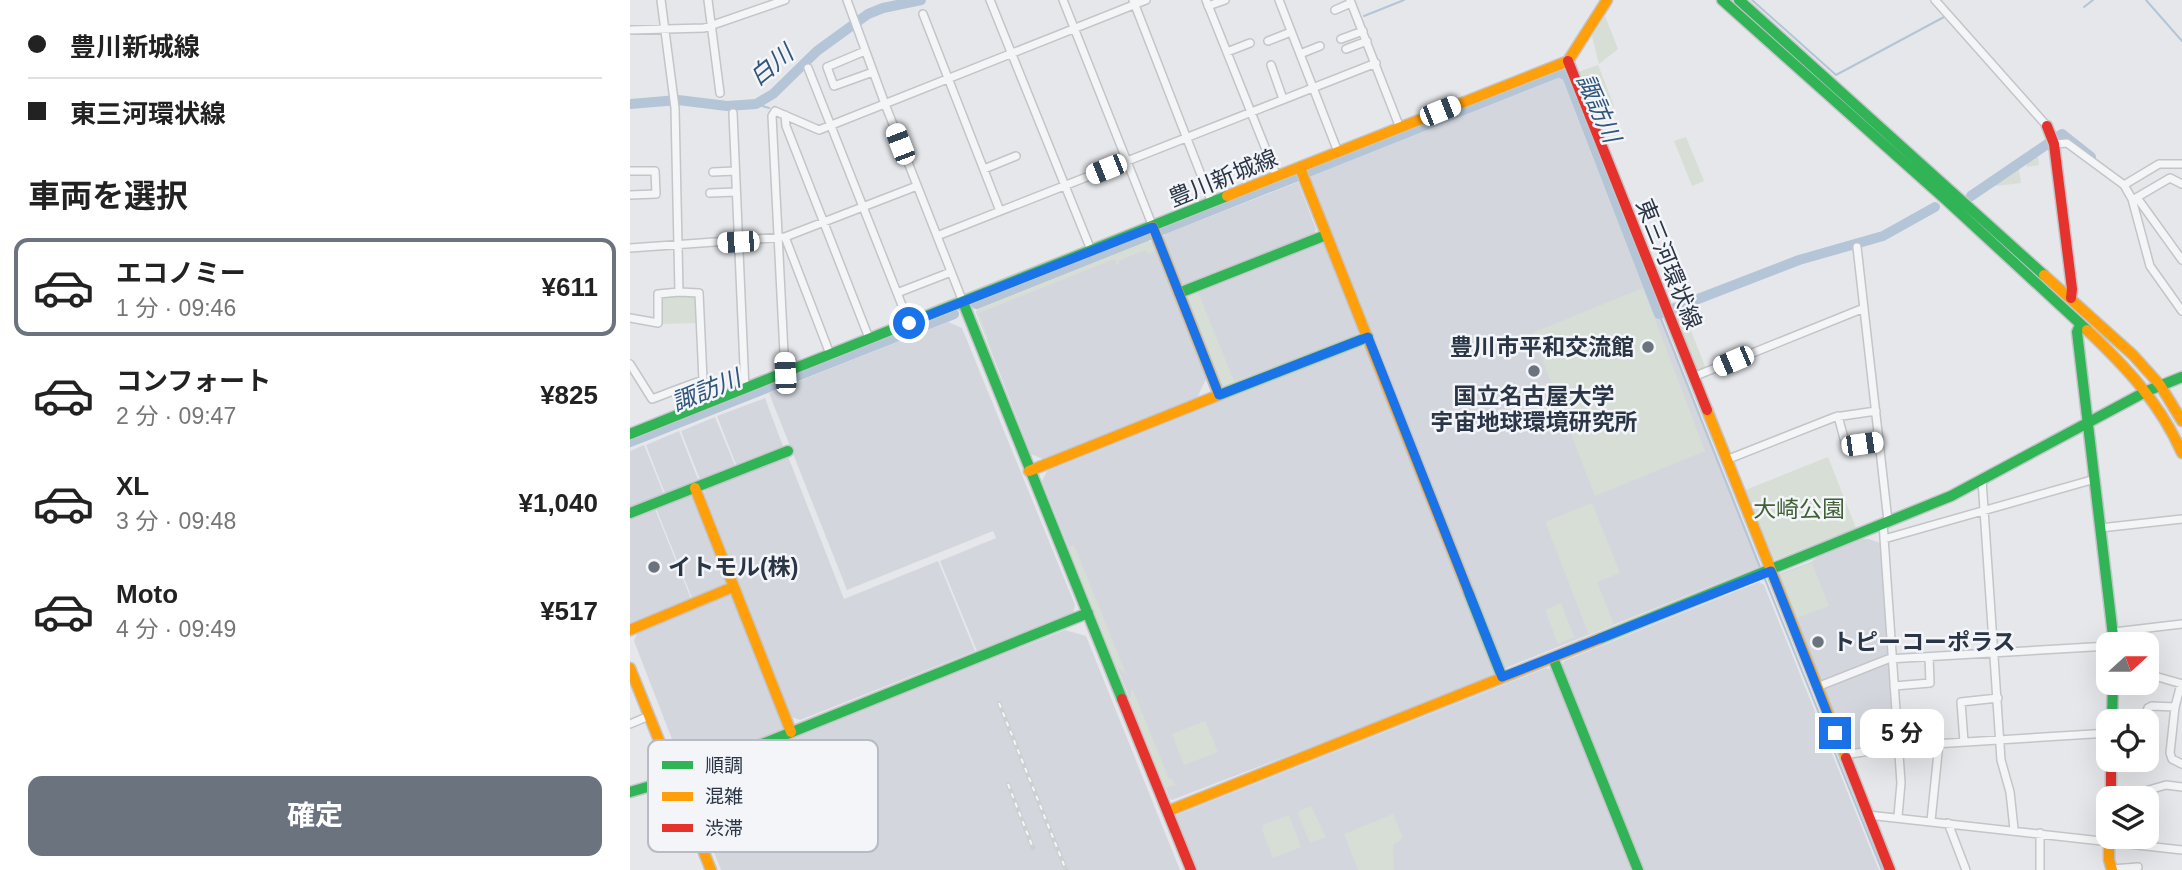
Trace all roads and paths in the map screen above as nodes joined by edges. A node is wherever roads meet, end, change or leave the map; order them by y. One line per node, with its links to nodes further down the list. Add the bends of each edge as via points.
1 (661, 0): 21 (street)
2 (708, 0): 19 (street)
3 (785, 0): 19 (street)
4 (847, 0): 31 (street)
5 (990, 0): 33 (street)
6 (1063, 0): 20 (street)
7 (1146, 0): 14 (street)
8 (1225, 0): 16 (street)
9 (1279, 0): 24 (street)
10 (1607, 0): 35 (street)
11 (1722, 0): 95 (street)
12 (1739, 0): 89 (street)
13 (1935, 0): 49 (street)
14 (1134, 2): 20 (street); 51 (street)
15 (1351, 2): 17 (street); 23 (street)
16 (1207, 3): 32 (street)
17 (1335, 10)
18 (923, 14): 40 (street)
19 (711, 26): 21 (street); 42 (street)
20 (1074, 28): 33 (street); 55 (street)
21 (664, 29): 22 (street); 80 (street, via 674,106)
22 (630, 30)
23 (1363, 31): 25 (street); 27 (street)
24 (1291, 32): 26 (street); 34 (street)
25 (1341, 39)
26 (1268, 41)
27 (1367, 41): 30 (street); 36 (street)
28 (1250, 43): 32 (street)
29 (1320, 46): 34 (street)
30 (1346, 49)
31 (865, 51): 39 (street); 39 (street, via 827,66 834,86)
32 (1227, 52): 46 (street)
33 (1011, 53): 40 (street); 64 (street)
34 (1300, 54): 41 (street)
35 (1568, 61): 50 (street, 豊川新城線); 101 (street, 東三河環状線)
36 (1376, 63): 41 (street); 50 (street)
37 (1271, 65): 43 (street)
38 (808, 68): 48 (street)
39 (873, 72): 44 (street)
40 (949, 79): 44 (street); 57 (street)
41 (1313, 87): 43 (street); 53 (street)
42 (720, 93)
43 (1283, 99): 46 (street)
44 (885, 104): 48 (street); 66 (street)
45 (733, 113): 59 (street)
46 (1250, 113): 51 (street); 62 (street)
47 (785, 115): 48 (street, via 819,130); 74 (street); 78 (street, via 775,111 772,116)
48 (831, 125): 72 (street)
49 (2047, 126): 52 (street)
50 (1400, 128): 53 (street, 豊川新城線)
51 (1186, 136): 55 (street); 71 (street)
52 (2054, 144): 65 (street, via 2067,143); 89 (street)
53 (1338, 152): 61 (street, 豊川新城線)
54 (1016, 156): 57 (street)
55 (1126, 160): 64 (street); 75 (street)
56 (2182, 164): 65 (street, via 2159,164)
57 (984, 169): 73 (street)
58 (630, 171): 69 (street, via 654,171 656,194)
59 (735, 171): 60 (street); 67 (street)
60 (713, 172)
61 (1302, 172): 62 (street, 豊川新城線); 76 (street)
62 (1277, 177): 71 (street, 豊川新城線)
63 (2182, 184): 70 (street, via 2170,178)
64 (1064, 185): 73 (street); 83 (street)
65 (2124, 185): 70 (street)
66 (917, 186): 72 (street); 77 (street)
67 (736, 192): 68 (street); 79 (street)
68 (710, 193)
69 (630, 195)
70 (2135, 199): 84 (street); 92 (street, via 2150,266)
71 (1212, 203): 75 (street, 豊川新城線)
72 (863, 207): 74 (street); 87 (street)
73 (1000, 211): 77 (street)
74 (824, 223): 78 (street); 97 (street)
75 (1155, 232): 83 (street, 豊川新城線); 88 (street)
76 (1326, 234): 88 (street); 96 (street)
77 (937, 236): 85 (street)
78 (782, 238): 79 (street); 98 (street); 100 (street)
79 (738, 242): 80 (street); 105 (street)
80 (677, 245): 82 (street); 86 (street)
81 (1857, 247): 91 (street)
82 (630, 248)
83 (1091, 250): 90 (street, 豊川新城線)
84 (2181, 255)
85 (951, 272): 87 (street); 90 (street)
86 (679, 292): 93 (street, via 658,294 658,323); 104 (street, via 699,293 703,380)
87 (897, 293): 94 (street)
88 (1179, 293): 107 (street)
89 (2071, 298): 103 (street)
90 (963, 302): 94 (street, 豊川新城線); 118 (street)
91 (1864, 309): 101 (street); 108 (street)
92 (2182, 311)
93 (630, 318)
94 (909, 323): 97 (street, 豊川新城線)
95 (2080, 325): 106 (street); 112 (street, via 2077,332)
96 (1368, 337): 107 (street); 140 (street)
97 (869, 338): 98 (street, 豊川新城線)
98 (830, 354): 100 (street, 豊川新城線)
99 (630, 364): 104 (street, via 652,399)
100 (785, 373): 105 (street, 豊川新城線)
101 (1693, 377): 117 (street, 東三河環状線)
102 (2182, 377): 103 (street)
103 (2160, 385): 106 (street); 111 (street)
104 (681, 388): 109 (street)
105 (745, 389): 109 (street, 豊川新城線)
106 (2147, 391): 112 (street); 116 (street)
107 (1219, 395): 118 (street)
108 (1876, 411): 110 (street); 114 (street)
109 (682, 412): 113 (street, 豊川新城線)
110 (1838, 416): 114 (street, via 1846,446); 117 (street)
111 (2182, 421)
112 (2088, 422): 119 (street); 120 (street)
113 (630, 433)
114 (1878, 442): 125 (street)
115 (788, 451): 121 (street)
116 (2182, 453)
117 (1726, 460): 128 (street, 東三河環状線)
118 (1029, 471): 130 (street)
119 (1982, 480): 122 (street); 125 (street)
120 (2095, 480): 122 (street); 126 (street)
121 (695, 488): 123 (street); 129 (street)
122 (1986, 510): 127 (street); 135 (street)
123 (630, 513)
124 (2182, 519): 126 (street)
125 (1886, 522): 127 (street); 128 (street)
126 (2100, 528): 133 (street)
127 (1884, 539): 138 (street)
128 (1771, 571): 137 (street); 144 (street, 東三河環状線)
129 (733, 587): 132 (street); 150 (street)
130 (1088, 613): 150 (street); 164 (street)
131 (2182, 624): 133 (street)
132 (630, 630)
133 (2114, 632)
134 (2096, 647): 135 (street)
135 (1994, 652): 136 (street); 145 (street)
136 (1929, 657): 138 (street); 143 (street, via 1930,683)
137 (1553, 658): 140 (street); 180 (street)
138 (1892, 659): 143 (street); 144 (street)
139 (630, 668): 148 (street)
140 (1502, 677): 164 (street)
141 (2160, 678): 142 (street)
142 (2182, 684): 146 (street)
143 (1894, 686): 157 (street)
144 (1817, 687): 158 (street, 東三河環状線)
145 (1997, 698): 154 (street); 155 (street, via 1961,702)
146 (2175, 707): 147 (street); 159 (street, via 2169,753)
147 (2148, 709)
148 (649, 716): 149 (street); 152 (street)
149 (630, 724)
150 (791, 732): 153 (street)
151 (2096, 734): 154 (street)
152 (659, 740)
153 (771, 740)
154 (2000, 740): 155 (street); 169 (street)
155 (1964, 742): 156 (street)
156 (1939, 743): 157 (street); 167 (street)
157 (1898, 747): 158 (street); 166 (street)
158 (1844, 755): 165 (street, 東三河環状線)
159 (2182, 764)
160 (648, 787): 163 (street)
161 (2159, 787): 162 (street)
162 (2182, 787)
163 (630, 792)
164 (1168, 811): 179 (street)
165 (1868, 814): 166 (street); 181 (street, 東三河環状線)
166 (1898, 816): 167 (street)
167 (1931, 821): 168 (street)
168 (1948, 823): 169 (street); 182 (street)
169 (2014, 829): 170 (street)
170 (2040, 833): 171 (street); 183 (street)
171 (2096, 838)
172 (2159, 847): 174 (street)
173 (2109, 849): 177 (street)
174 (2182, 850)
175 (704, 852): 178 (street)
176 (2138, 867): 177 (street)
177 (2112, 869)
178 (711, 870)
179 (1191, 870)
180 (1638, 870)
181 (1890, 870)
182 (1966, 870)
183 (2040, 870)

